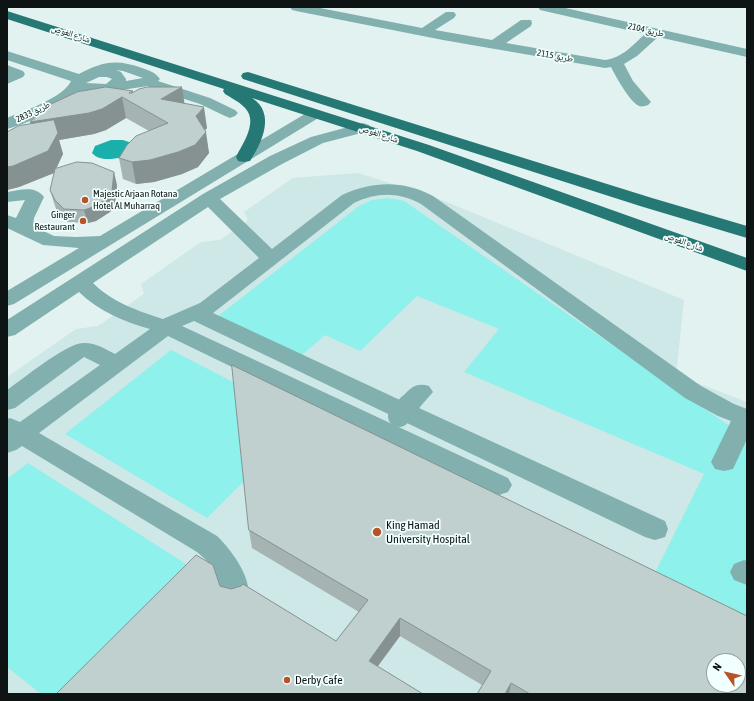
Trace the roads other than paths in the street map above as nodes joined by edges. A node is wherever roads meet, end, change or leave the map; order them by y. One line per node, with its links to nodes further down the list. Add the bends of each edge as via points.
1 (23, 7): 15 (main road, شارع الغوص)
2 (544, 7): 10 (street, طريق 2104)
3 (302, 8): 7 (street, طريق 2115)
4 (370, 10): 7 (street)
5 (7, 15): 15 (main road, شارع الغوص)
6 (450, 15): 9 (street)
7 (354, 19): 9 (street, طريق 2115)
8 (526, 23): 11 (street)
9 (424, 32): 11 (street, طريق 2115)
10 (655, 32): 12 (street, طريق 2104); 14 (street)
11 (494, 45): 14 (street, طريق 2115, via 600,63)
12 (747, 53)
13 (7, 55): 18 (street)
14 (616, 63): 24 (street, via 627,83)
15 (200, 68): 26 (main road, شارع الغوص); 29 (main road, via 251,104 259,120)
16 (7, 69): 19 (street, via 18,73)
17 (236, 73): 32 (main road, شارع الغوص)
18 (82, 79): 20 (street, طريق 2833, via 104,66 117,65 152,77 152,80); 21 (street, via 100,73 116,75 118,82); 22 (street, via 83,88); 23 (street, طريق 2833, via 71,92)
19 (7, 80)
20 (146, 82): 21 (street, طريق 2833); 25 (street, via 205,101)
21 (111, 87): 22 (street, طريق 2833)
22 (93, 90): 23 (street, طريق 2833)
23 (60, 99): 27 (street, طريق 2833)
24 (643, 102)
25 (230, 113)
26 (315, 114): 28 (main road, شارع الغوص); 29 (street); 32 (main road, via 348,115 609,195)
27 (7, 124)
28 (363, 128): 31 (street, via 318,140 276,160); 38 (main road, شارع الغوص, via 538,188)
29 (244, 157): 36 (street)
30 (7, 197): 33 (street, via 28,194 35,197 25,218)
31 (209, 198): 37 (street); 39 (street)
32 (646, 202): 34 (main road, شارع الغوص)
33 (15, 225): 35 (street)
34 (747, 232)
35 (50, 240): 36 (street, via 76,243); 40 (street, via 57,253)
36 (105, 240): 40 (street); 41 (street, via 89,260)
37 (271, 259): 43 (street, via 217,301); 48 (street, via 359,193 388,188 417,194 692,392)
38 (747, 265)
39 (104, 266): 41 (street); 44 (street, via 104,275 112,291 157,317)
40 (58, 268): 42 (street)
41 (80, 282): 44 (street, via 108,304); 45 (street)
42 (7, 300)
43 (195, 313): 44 (street); 52 (street)
44 (167, 327): 46 (street); 51 (street, via 404,411)
45 (7, 330)
46 (116, 364): 47 (street, via 91,351 78,351); 49 (street)
47 (7, 402)
48 (746, 418): 50 (street)
49 (12, 435): 53 (street, via 207,544 219,553 227,566 233,579)
50 (724, 462)
51 (499, 485)
52 (655, 529)
53 (234, 594)

